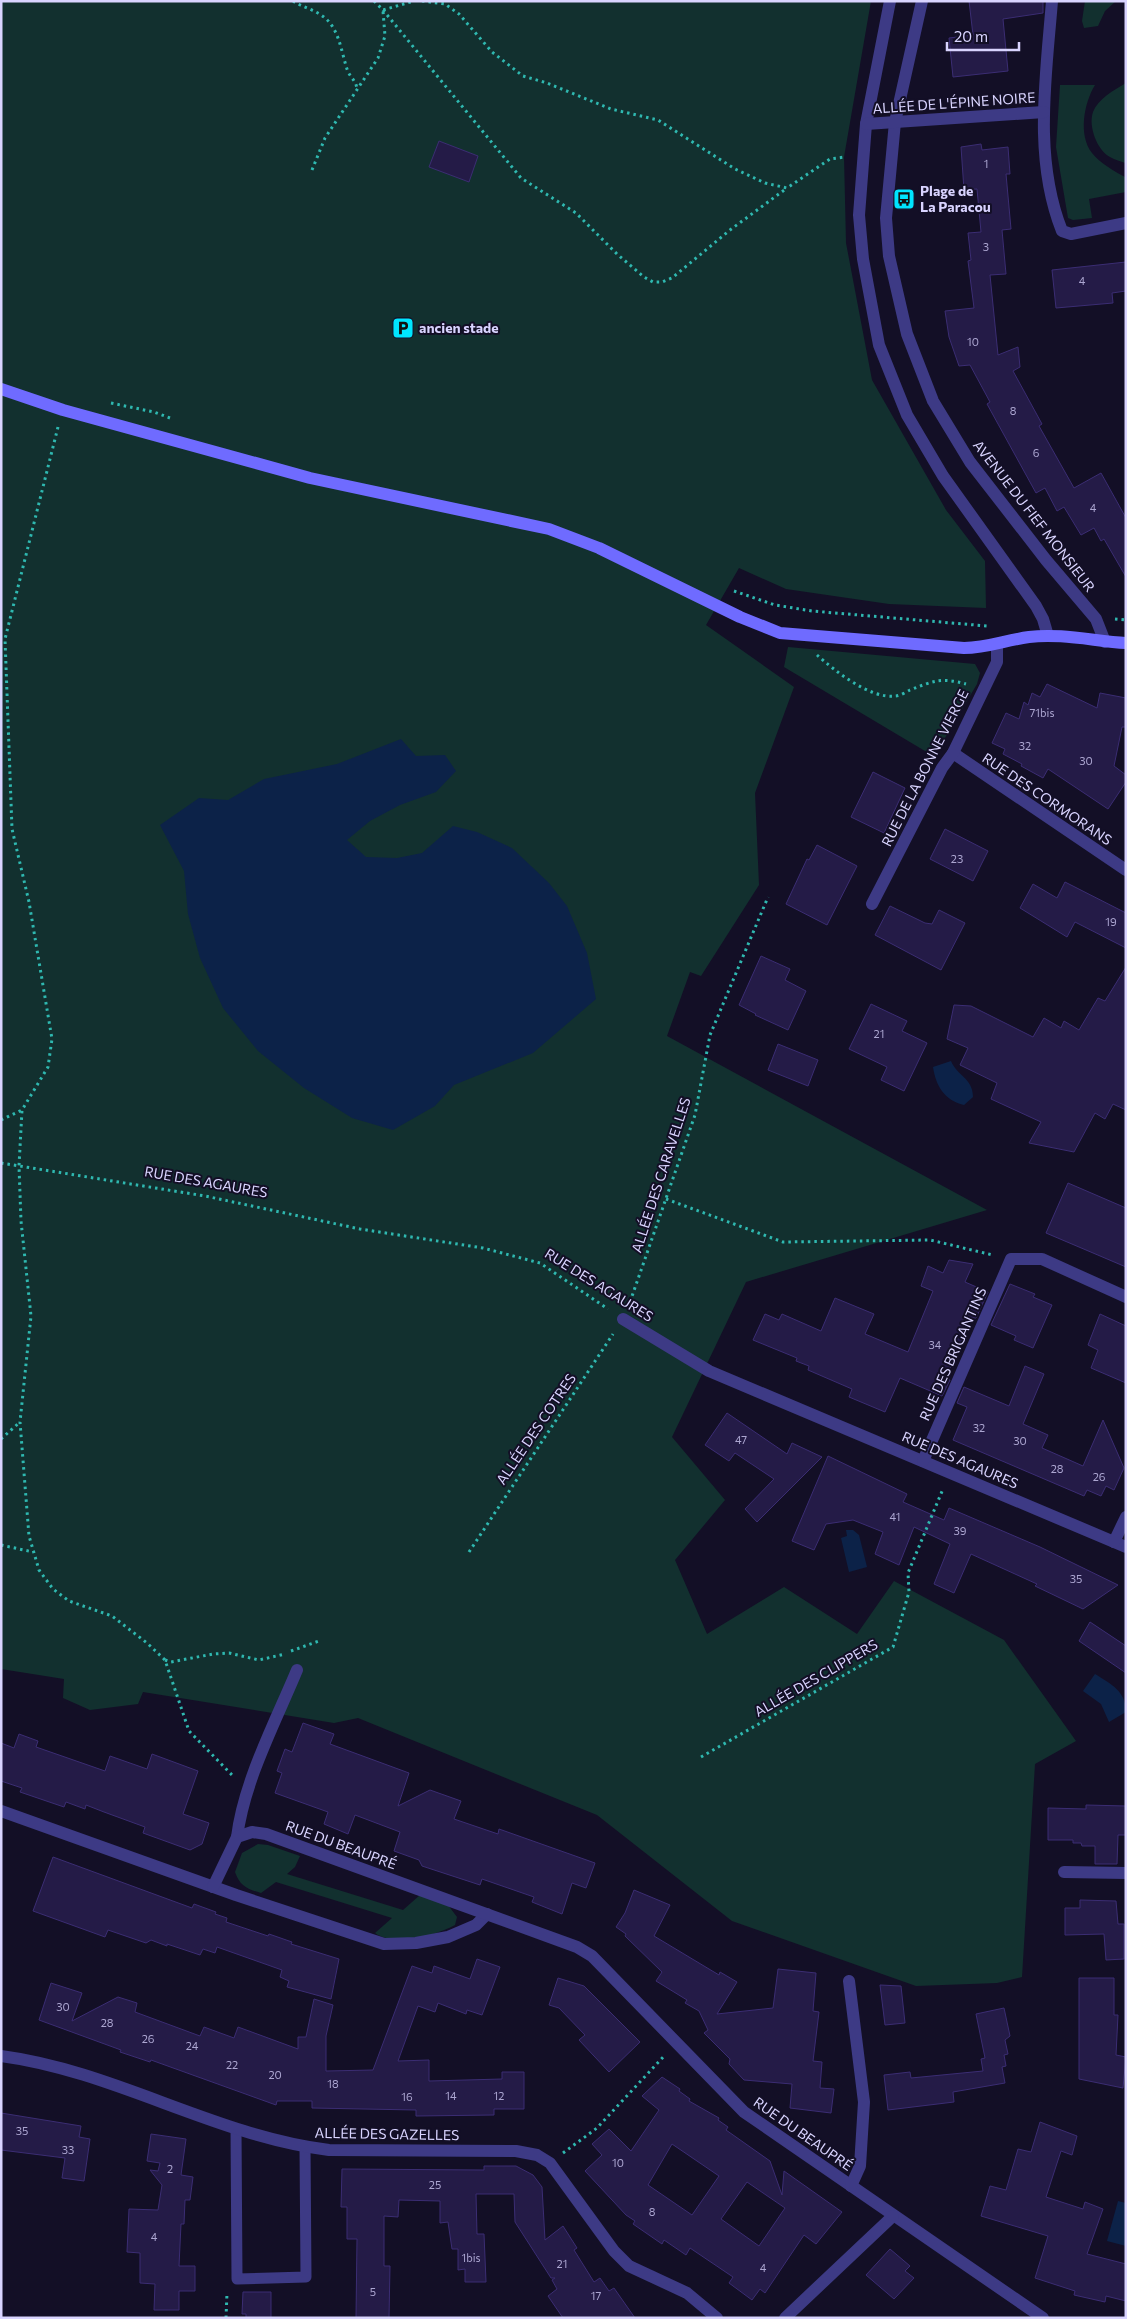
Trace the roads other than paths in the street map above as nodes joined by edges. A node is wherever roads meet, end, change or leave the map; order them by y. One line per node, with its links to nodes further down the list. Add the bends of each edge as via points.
1 (890, 1): 6 (street)
2 (922, 1): 5 (street, AVENUE DU FIEF MONSIEUR)
3 (1052, 1): 4 (street, ALLÉE DE L'ÉPINE NOIRE)
4 (1044, 112): 5 (street, ALLÉE DE L'ÉPINE NOIRE); 7 (street, ALLÉE DE L'ÉPINE NOIRE, via 1046,166 1056,217 1062,230 1071,234)
5 (895, 122): 6 (street, ALLÉE DE L'ÉPINE NOIRE); 10 (street, AVENUE DU FIEF MONSIEUR, via 886,210 889,256 907,334 934,401 970,462 1096,618)
6 (866, 124): 9 (street, via 859,215 863,259 879,345 907,415 943,476 1036,606 1044,619)
7 (1126, 223)
8 (1, 389): 12 (street, via 63,410 310,478 549,529 599,548 732,614 780,633 964,648)
9 (1048, 636): 10 (street); 12 (street)
10 (1105, 642): 11 (street)
11 (1126, 643)
12 (997, 645): 13 (street, RUE DE LA BONNE VIERGE, via 997,662)
13 (952, 753): 14 (street, RUE DES CORMORANS); 15 (street, RUE DE LA BONNE VIERGE)
14 (1126, 870)
15 (872, 904)
16 (1126, 1297): 18 (street, RUE DES BRIGANTINS, via 1042,1259 1011,1259)
17 (624, 1319): 18 (street, RUE DES AGAURES, via 708,1371)
18 (923, 1461): 20 (street, RUE DES AGAURES)
19 (1126, 1517): 20 (street)
20 (1120, 1544)
21 (297, 1670): 23 (street, via 247,1794)
22 (1, 1811): 26 (street)
23 (237, 1837): 26 (street); 27 (street, RUE DU BEAUPRÉ, via 252,1832 266,1834)
24 (1064, 1872): 25 (street)
25 (1126, 1872)
26 (213, 1887): 27 (street, via 384,1944 448,1937 476,1925)
27 (487, 1914): 32 (street, RUE DU BEAUPRÉ, via 578,1947 592,1956 744,2112)
28 (849, 1981): 32 (street, via 864,2102 860,2166)
29 (1, 2056): 30 (street, ALLÉE DES GAZELLES, via 78,2072)
30 (236, 2129): 31 (street, ALLÉE DES GAZELLES); 31 (lane, via 237,2279 306,2277)
31 (305, 2147): 34 (street, ALLÉE DES GAZELLES, via 329,2150 516,2151 537,2155 550,2163 614,2251 629,2266 687,2293)
32 (851, 2186): 33 (street, RUE DU BEAUPRÉ)
33 (892, 2216): 35 (street); 36 (street, RUE DU BEAUPRÉ)
34 (717, 2318)
35 (785, 2318)
36 (1043, 2318)

